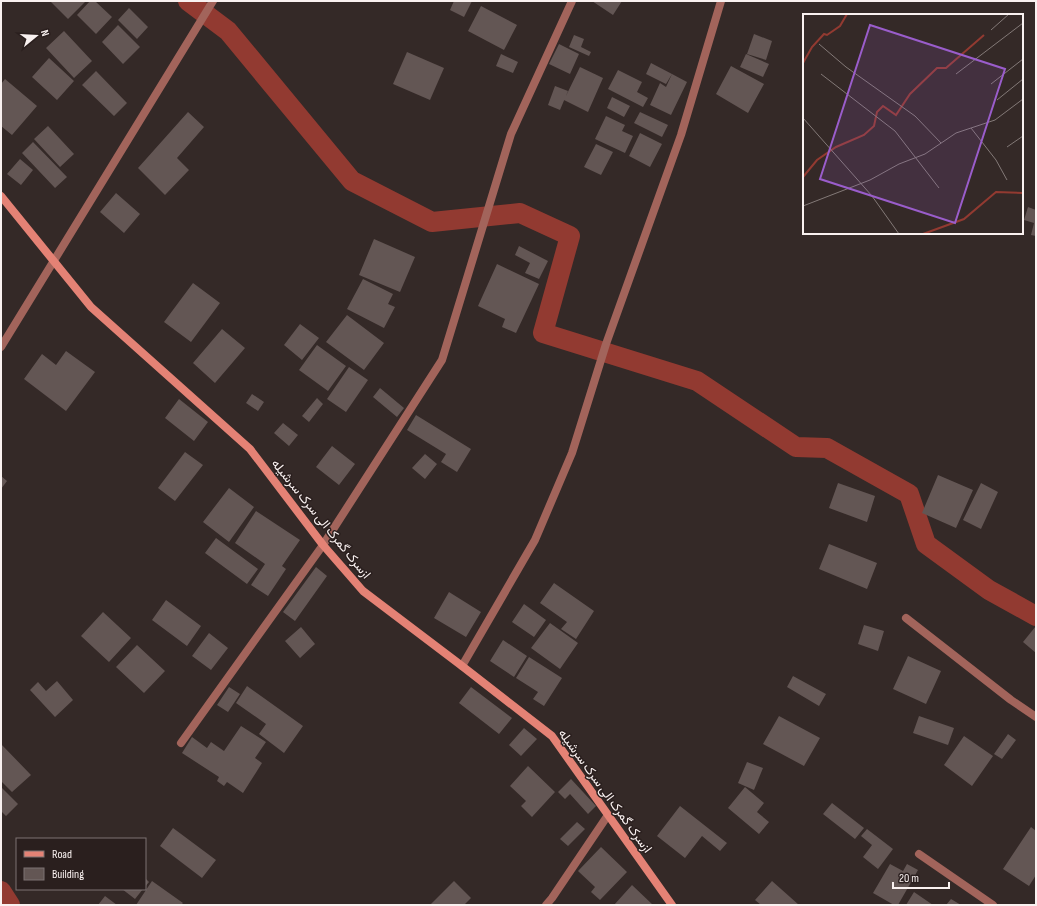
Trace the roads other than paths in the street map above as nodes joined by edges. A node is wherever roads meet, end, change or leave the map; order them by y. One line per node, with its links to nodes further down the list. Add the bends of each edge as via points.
1 (213, 1): 5 (street)
2 (572, 1): 7 (street, via 511,134 442,360)
3 (721, 1): 9 (street, via 681,135 606,344 572,453 535,540)
4 (1, 196): 5 (street, ازسرک گمرک الی سرک سرشیله)
5 (53, 260): 6 (street); 7 (street, ازسرک گمرک الی سرک سرشیله, via 91,307 250,449)
6 (1, 347)
7 (323, 545): 9 (street, ازسرک گمرک الی سرک سرشیله, via 363,590); 11 (street)
8 (906, 618): 10 (street)
9 (462, 666): 12 (street, ازسرک گمرک الی سرک سرشیله, via 552,736)
10 (1036, 717)
11 (181, 743)
12 (608, 815): 14 (street); 15 (street, ازسرک گمرک الی سرک سرشیله)
13 (919, 854): 16 (street)
14 (546, 905)
15 (672, 905)
16 (993, 905)

